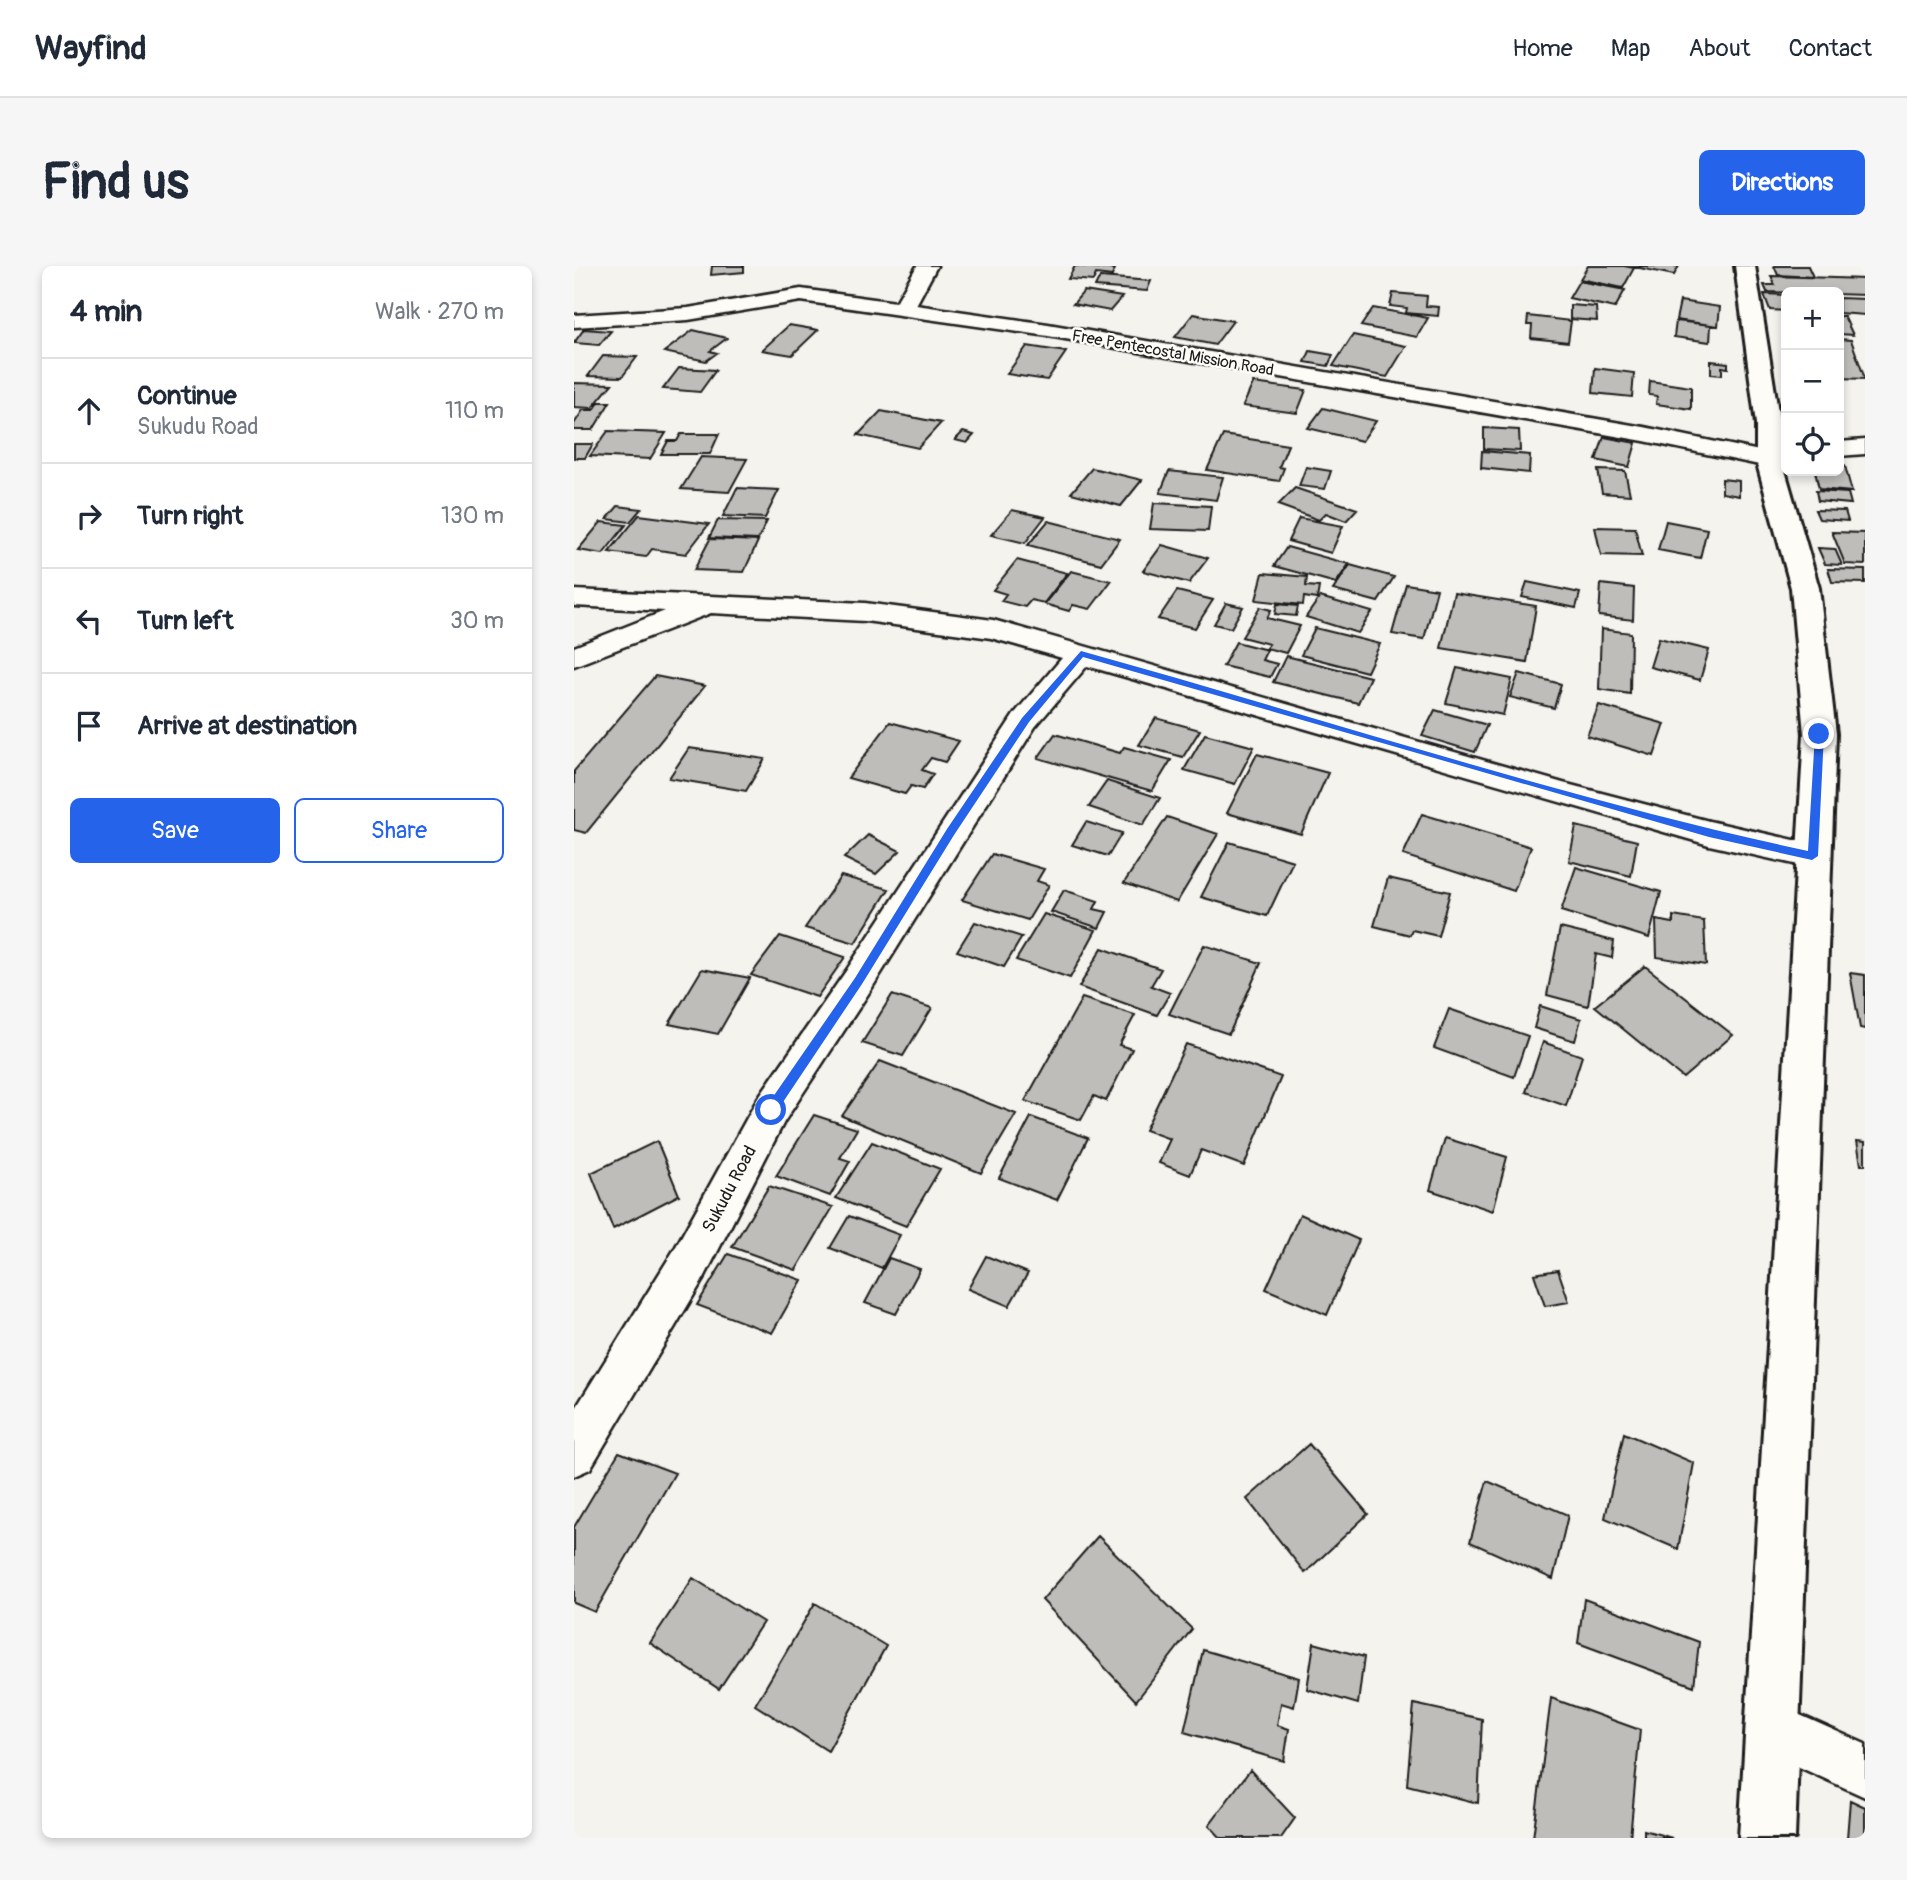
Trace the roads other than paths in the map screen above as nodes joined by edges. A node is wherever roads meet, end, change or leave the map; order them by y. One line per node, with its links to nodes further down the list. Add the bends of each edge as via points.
1 (928, 266): 3 (street)
2 (1745, 266): 5 (main road)
3 (903, 309): 4 (street, Free Pentecostal Mission Road, via 801,295 674,315); 5 (street, Free Pentecostal Mission Road, via 1644,434)
4 (574, 321)
5 (1778, 442): 10 (main road, via 1805,588 1819,734)
6 (574, 598): 7 (street)
7 (708, 604): 8 (street, via 865,612 980,627); 9 (street)
8 (1081, 654): 10 (street, via 1563,794); 11 (street, Sukudu Road, via 1025,720 771,1110 689,1264)
9 (574, 657)
10 (1812, 856): 12 (main road)
11 (574, 1452)
12 (1773, 1729): 13 (street); 14 (main road)
13 (1865, 1770)
14 (1767, 1838)

